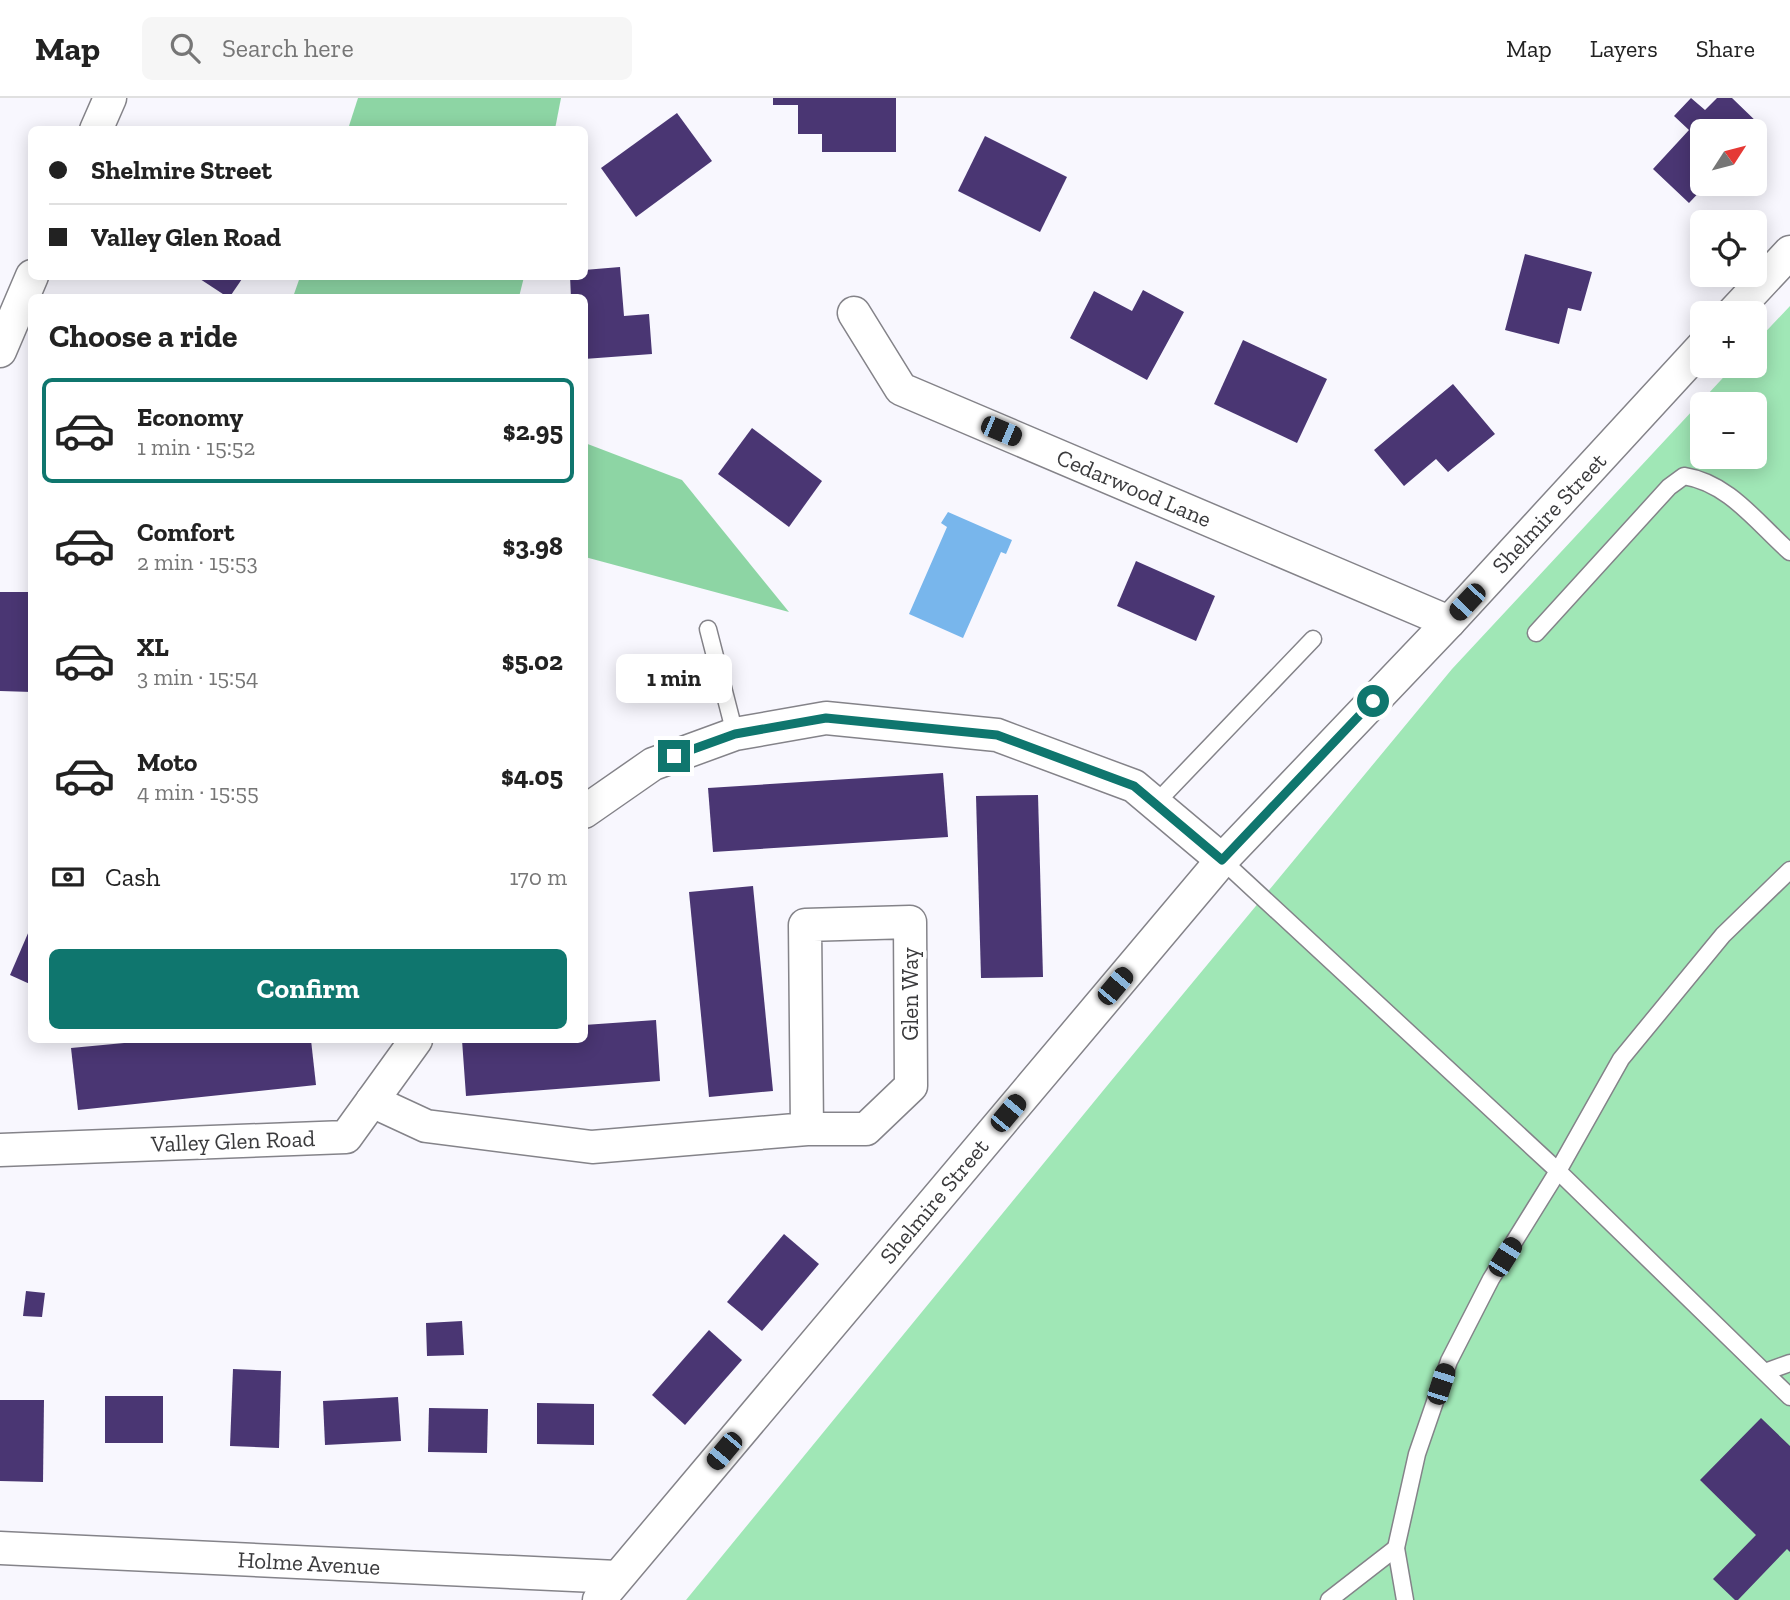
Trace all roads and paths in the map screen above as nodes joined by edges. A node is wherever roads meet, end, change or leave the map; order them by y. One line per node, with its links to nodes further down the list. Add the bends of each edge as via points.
1 (110, 98): 2 (street)
2 (98, 126)
3 (1790, 252): 5 (street)
4 (30, 280): 7 (street)
5 (1744, 301)
6 (854, 313): 10 (street, Cedarwood Lane, via 901,389)
7 (0, 351)
8 (1690, 360): 10 (street, Shelmire Street)
9 (1790, 552): 12 (lane, via 1730,495 1702,479 1684,476)
10 (1449, 622): 17 (street, Shelmire Street)
11 (708, 629): 14 (lane)
12 (1536, 633)
13 (1313, 639): 15 (lane)
14 (735, 734): 15 (street, via 826,718 997,735 1134,786); 16 (street, via 653,764)
15 (1155, 804): 17 (street)
16 (588, 809)
17 (1222, 860): 23 (lane); 29 (street, Shelmire Street)
18 (1790, 870): 23 (lane, via 1723,935 1621,1059)
19 (414, 1043): 20 (street, Valley Glen Road)
20 (372, 1101): 21 (street, Glen Way, via 426,1126 592,1147); 22 (street, Valley Glen Road, via 346,1138)
21 (807, 1129): 21 (street, Glen Way, via 866,1129 911,1086 910,922 805,925)
22 (0, 1150)
23 (1559, 1171): 25 (lane); 28 (lane, via 1491,1279 1449,1360 1418,1454)
24 (1790, 1363): 25 (lane)
25 (1765, 1372): 26 (lane)
26 (1790, 1397)
27 (0, 1548): 29 (street, Holme Avenue)
28 (1396, 1548): 30 (lane); 31 (lane)
29 (608, 1589)
30 (1329, 1600)
31 (1405, 1600)

